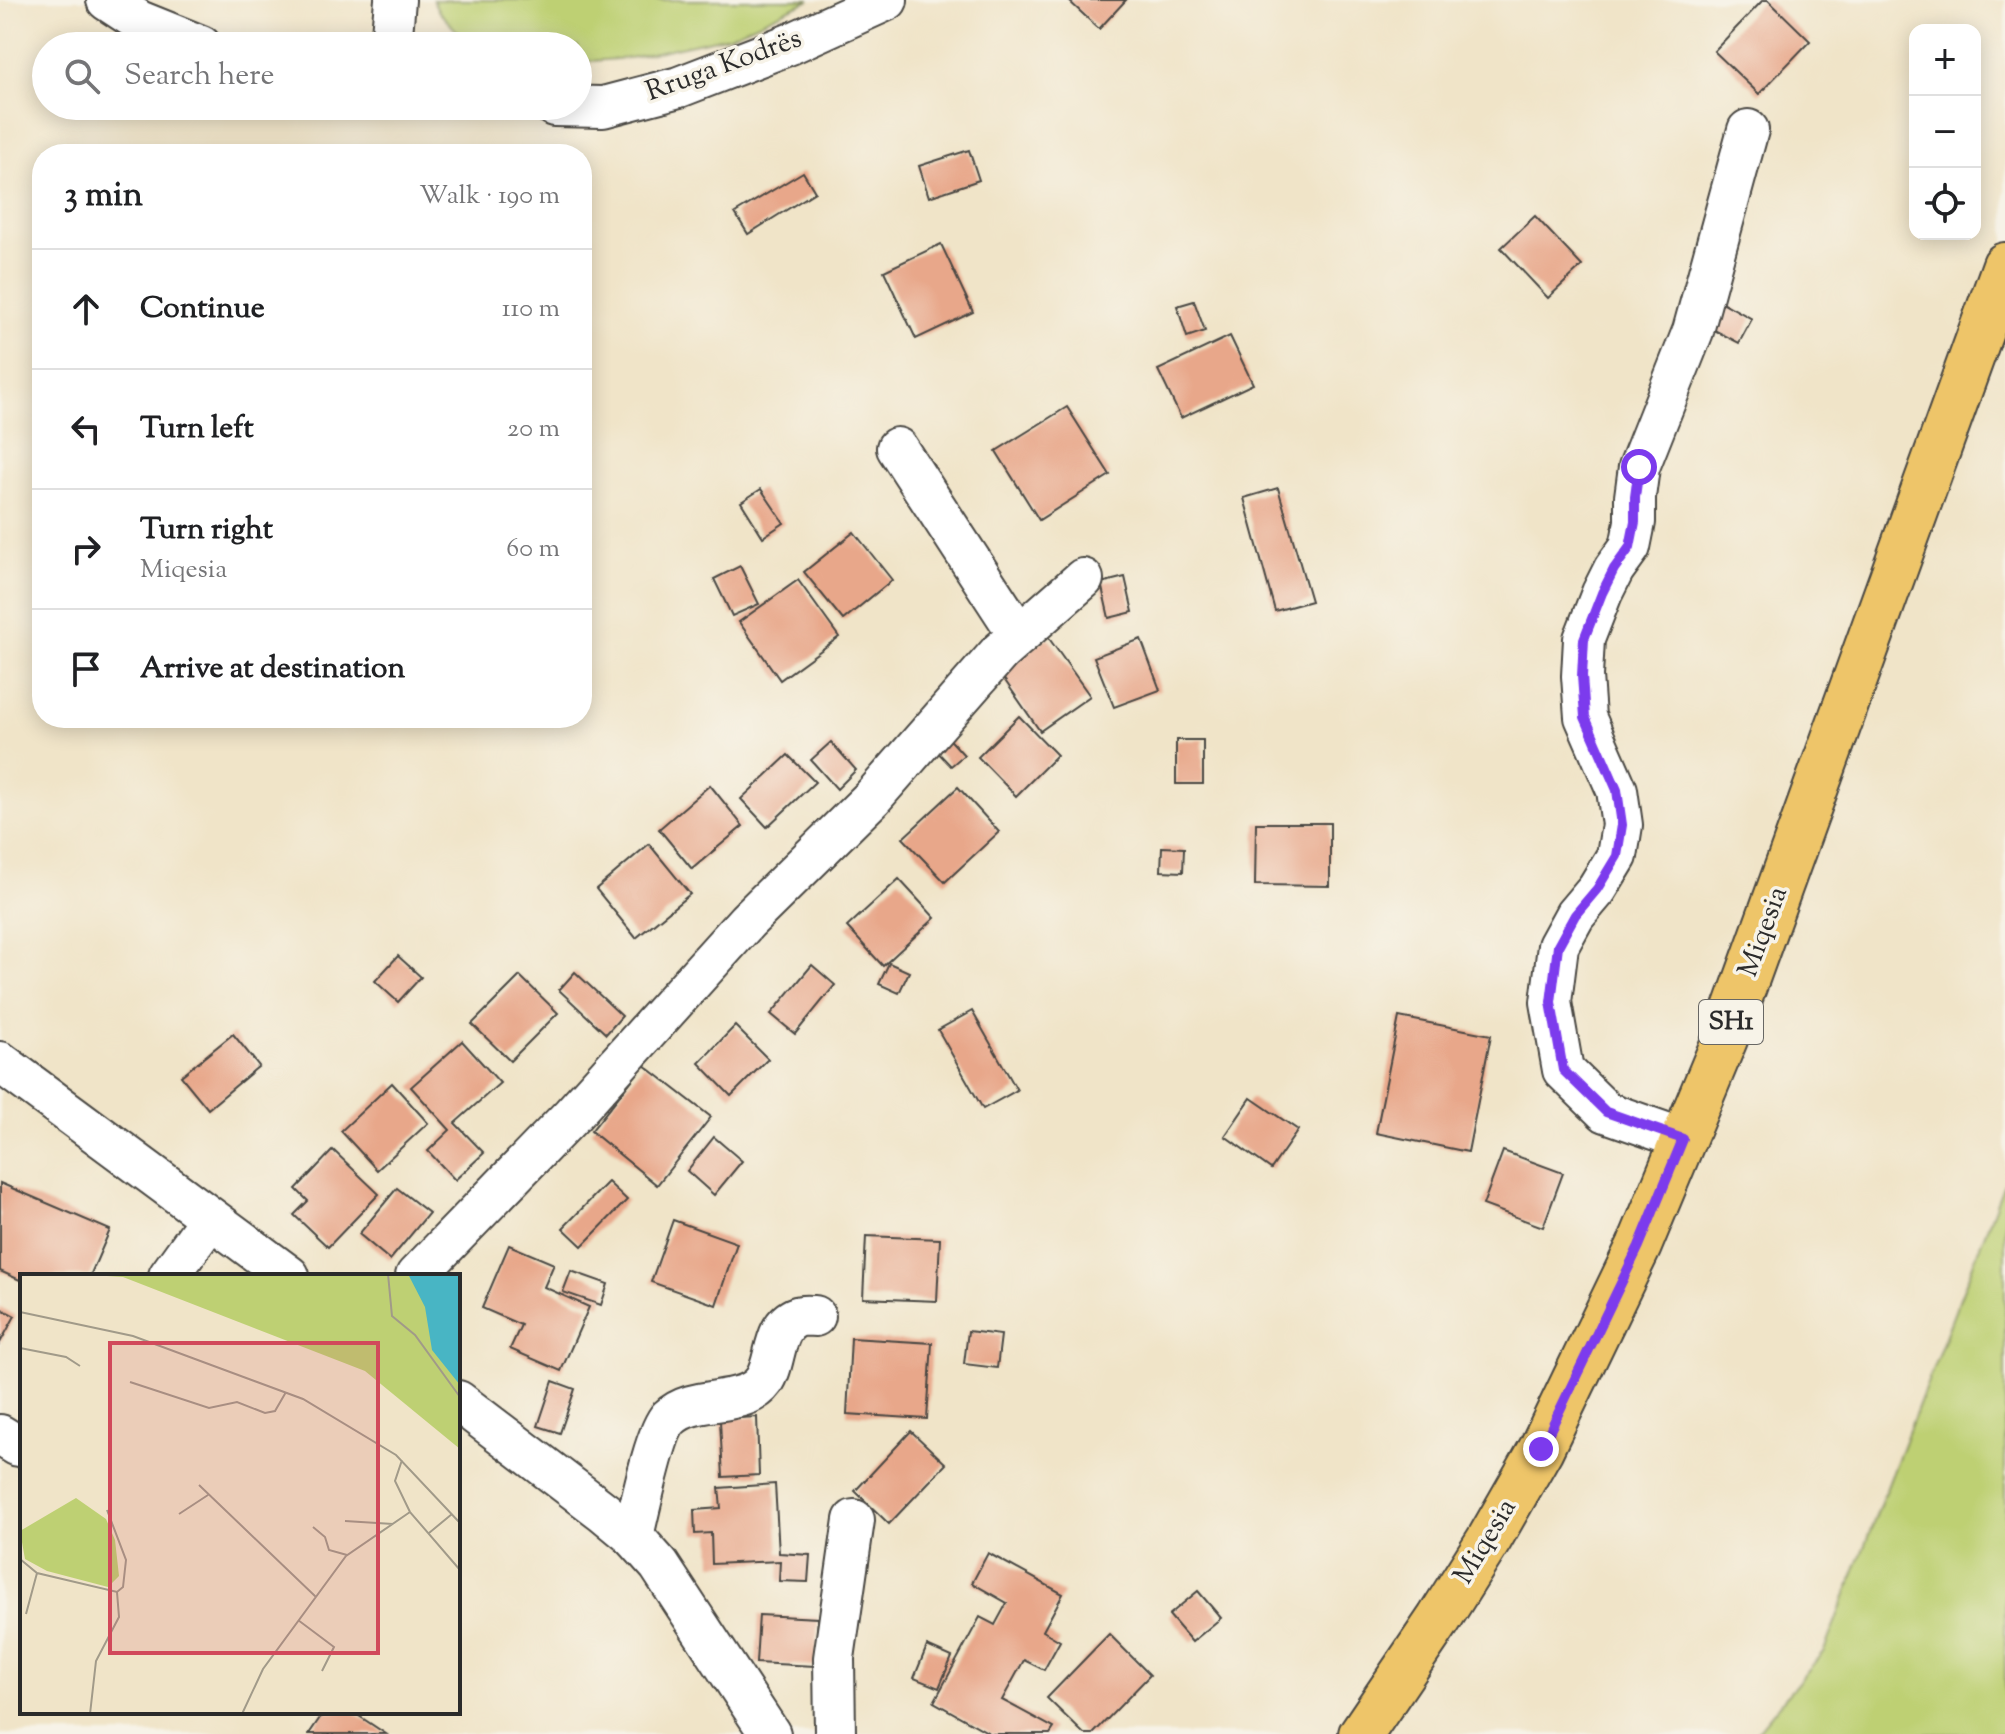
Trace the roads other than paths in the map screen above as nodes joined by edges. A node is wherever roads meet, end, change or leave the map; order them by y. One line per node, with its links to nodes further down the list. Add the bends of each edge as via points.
1 (107, 0): 4 (street)
2 (395, 0): 5 (street)
3 (887, 0): 6 (street, Rruga Kodrës, via 679,87)
4 (166, 32)
5 (392, 32)
6 (592, 107)
7 (1748, 130): 13 (street, via 1693,331 1639,467 1630,547 1614,569 1584,639 1585,717 1617,790 1622,825 1617,856 1558,946 1551,1002 1563,1070 1606,1112)
8 (2005, 265): 13 (main road, Miqesia / SH1, via 1725,1039)
9 (897, 448): 11 (street)
10 (1083, 579): 11 (street)
11 (1019, 635): 17 (street, via 872,798 747,921 572,1115)
12 (0, 1062): 14 (street)
13 (1683, 1139): 26 (main road, Miqesia / SH1, via 1639,1246 1541,1449 1456,1592)
14 (210, 1219): 15 (street); 16 (street)
15 (170, 1274)
16 (286, 1274)
17 (418, 1274)
18 (815, 1316): 23 (street, via 796,1317 783,1328 765,1379 752,1393 687,1406 668,1419)
19 (460, 1403): 23 (street)
20 (0, 1435): 21 (street)
21 (20, 1446)
22 (854, 1520): 25 (street, via 834,1658)
23 (633, 1536): 24 (street, via 659,1565)
24 (770, 1734)
25 (835, 1734)
26 (1361, 1734)

